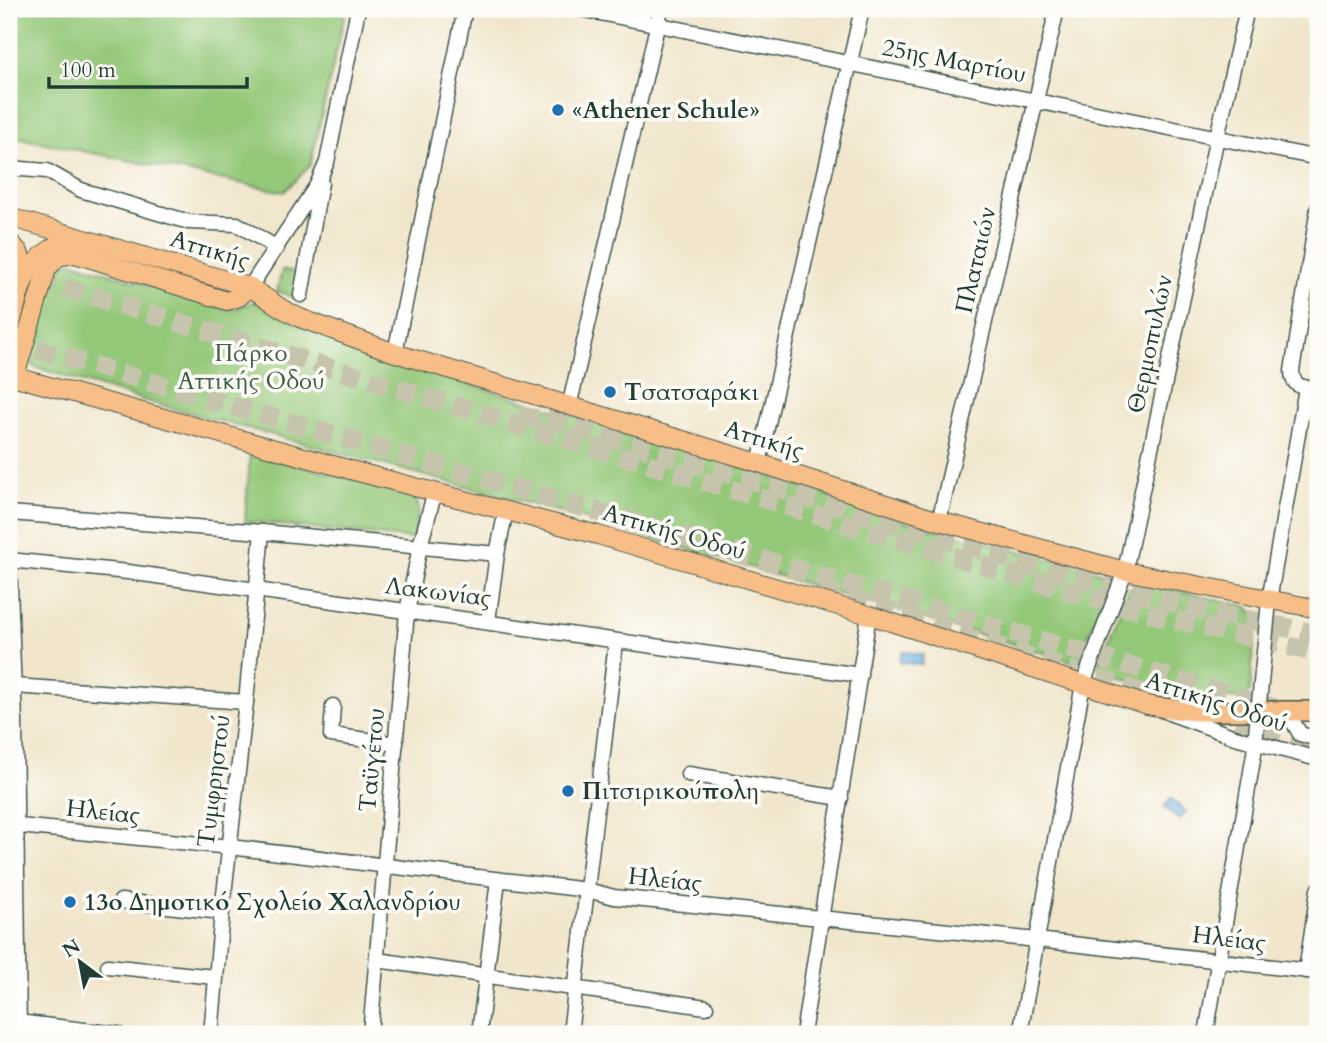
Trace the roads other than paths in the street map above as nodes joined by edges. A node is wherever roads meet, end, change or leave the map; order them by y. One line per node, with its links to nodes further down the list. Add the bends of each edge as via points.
1 (358, 9): 14 (street)
2 (465, 9): 25 (street)
3 (580, 9): 8 (street, 25ης Μαρτίου)
4 (661, 9): 8 (street)
5 (862, 9): 9 (street)
6 (1057, 9): 10 (street, Πλαταιών)
7 (1247, 9): 11 (street, Θερμοπυλών)
8 (657, 26): 9 (street, 25ης Μαρτίου); 28 (street)
9 (850, 63): 10 (street, 25ης Μαρτίου); 29 (street)
10 (1036, 101): 11 (street, 25ης Μαρτίου); 33 (street, Πλαταιών)
11 (1217, 136): 12 (street, 25ης Μαρτίου); 38 (street, Θερμοπυλών)
12 (1318, 158)
13 (9, 168): 19 (street, via 47,171 81,190 189,222 237,224)
14 (323, 173): 19 (street); 23 (street)
15 (1318, 208): 20 (street)
16 (9, 216): 17 (main road, Αττικής)
17 (74, 236): 21 (main road, via 46,251); 22 (main road, Αττικής)
18 (9, 241): 21 (main road, via 19,252)
19 (276, 248): 22 (street)
20 (1313, 265): 27 (street, via 1292,377 1299,386)
21 (26, 273): 24 (main road)
22 (250, 287): 25 (main road, Αττικής, via 300,318); 26 (main road, via 239,298 227,301 75,254 58,257 47,269)
23 (302, 295)
24 (9, 331)
25 (395, 353): 28 (main road, Αττικής)
26 (12, 375): 30 (main road, Αττικής Οδού)
27 (1312, 389): 40 (street)
28 (569, 407): 29 (main road, Αττικής)
29 (759, 463): 33 (main road, Αττικής)
30 (435, 491): 31 (main road, Αττικής Οδού); 35 (street, Ταϋγέτου)
31 (506, 510): 36 (street); 43 (main road, Αττικής Οδού)
32 (9, 513): 34 (street)
33 (939, 521): 38 (main road, Αττικής)
34 (262, 532): 35 (street); 39 (street, Τυμφρηστού)
35 (421, 546): 36 (street); 42 (street, Ταϋγέτου)
36 (497, 554): 44 (street)
37 (9, 560): 39 (street, Λακωνίας); 48 (street)
38 (1125, 571): 40 (main road, Αττικής); 47 (street, Θερμοπυλών)
39 (257, 590): 42 (street, Λακωνίας); 49 (street, Τυμφρηστού)
40 (1269, 601): 41 (main road, Αττικής); 54 (street)
41 (1318, 609)
42 (407, 612): 44 (street, Λακωνίας); 57 (street, Ταϋγέτου)
43 (869, 615): 46 (street); 47 (main road, Αττικής Οδού)
44 (488, 621): 45 (street, Λακωνίας)
45 (617, 642): 46 (street, Λακωνίας); 65 (street)
46 (860, 675): 60 (street)
47 (1083, 684): 51 (main road, Αττικής Οδού); 70 (street, Θερμοπυλών)
48 (14, 686): 49 (street); 61 (street)
49 (246, 702): 62 (street, Τυμφρηστού)
50 (333, 706): 57 (street, via 331,735)
51 (1163, 708): 54 (highway); 56 (street, Αττικής Οδού)
52 (1287, 711): 53 (highway); 54 (highway); 55 (street, via 1300,734)
53 (1318, 711)
54 (1259, 712): 56 (street)
55 (1318, 739)
56 (1256, 742): 58 (street, Αττικής Οδού); 72 (street)
57 (396, 744): 63 (street, Ταϋγέτου)
58 (1318, 760)
59 (688, 774): 60 (street)
60 (841, 798): 69 (street)
61 (12, 825): 62 (street, Ηλείας); 79 (street)
62 (230, 847): 63 (street, Ηλείας); 68 (street, Τυμφρηστού)
63 (385, 865): 64 (street, Ηλείας); 71 (street, Ταϋγέτου)
64 (498, 880): 65 (street, Ηλείας); 75 (street)
65 (587, 890): 69 (street, Ηλείας, via 614,897); 77 (street)
66 (1318, 890): 74 (street)
67 (121, 901): 68 (street)
68 (222, 912): 76 (street, Τυμφρηστού)
69 (821, 919): 70 (street, Ηλείας); 85 (street)
70 (1037, 940): 72 (street, Ηλείας); 86 (street, Θερμοπυλών)
71 (377, 960): 75 (street); 82 (street, Ταϋγέτου)
72 (1218, 961): 74 (street, Ηλείας); 87 (street)
73 (108, 966): 76 (street)
74 (1312, 972)
75 (487, 975): 77 (street); 83 (street)
76 (215, 977): 81 (street, Τυμφρηστού)
77 (576, 989): 78 (street); 84 (street)
78 (706, 1007)
79 (16, 1026): 80 (street)
80 (118, 1034)
81 (211, 1034)
82 (370, 1034)
83 (479, 1034)
84 (570, 1034)
85 (803, 1034)
86 (1020, 1034)
87 (1206, 1034)

